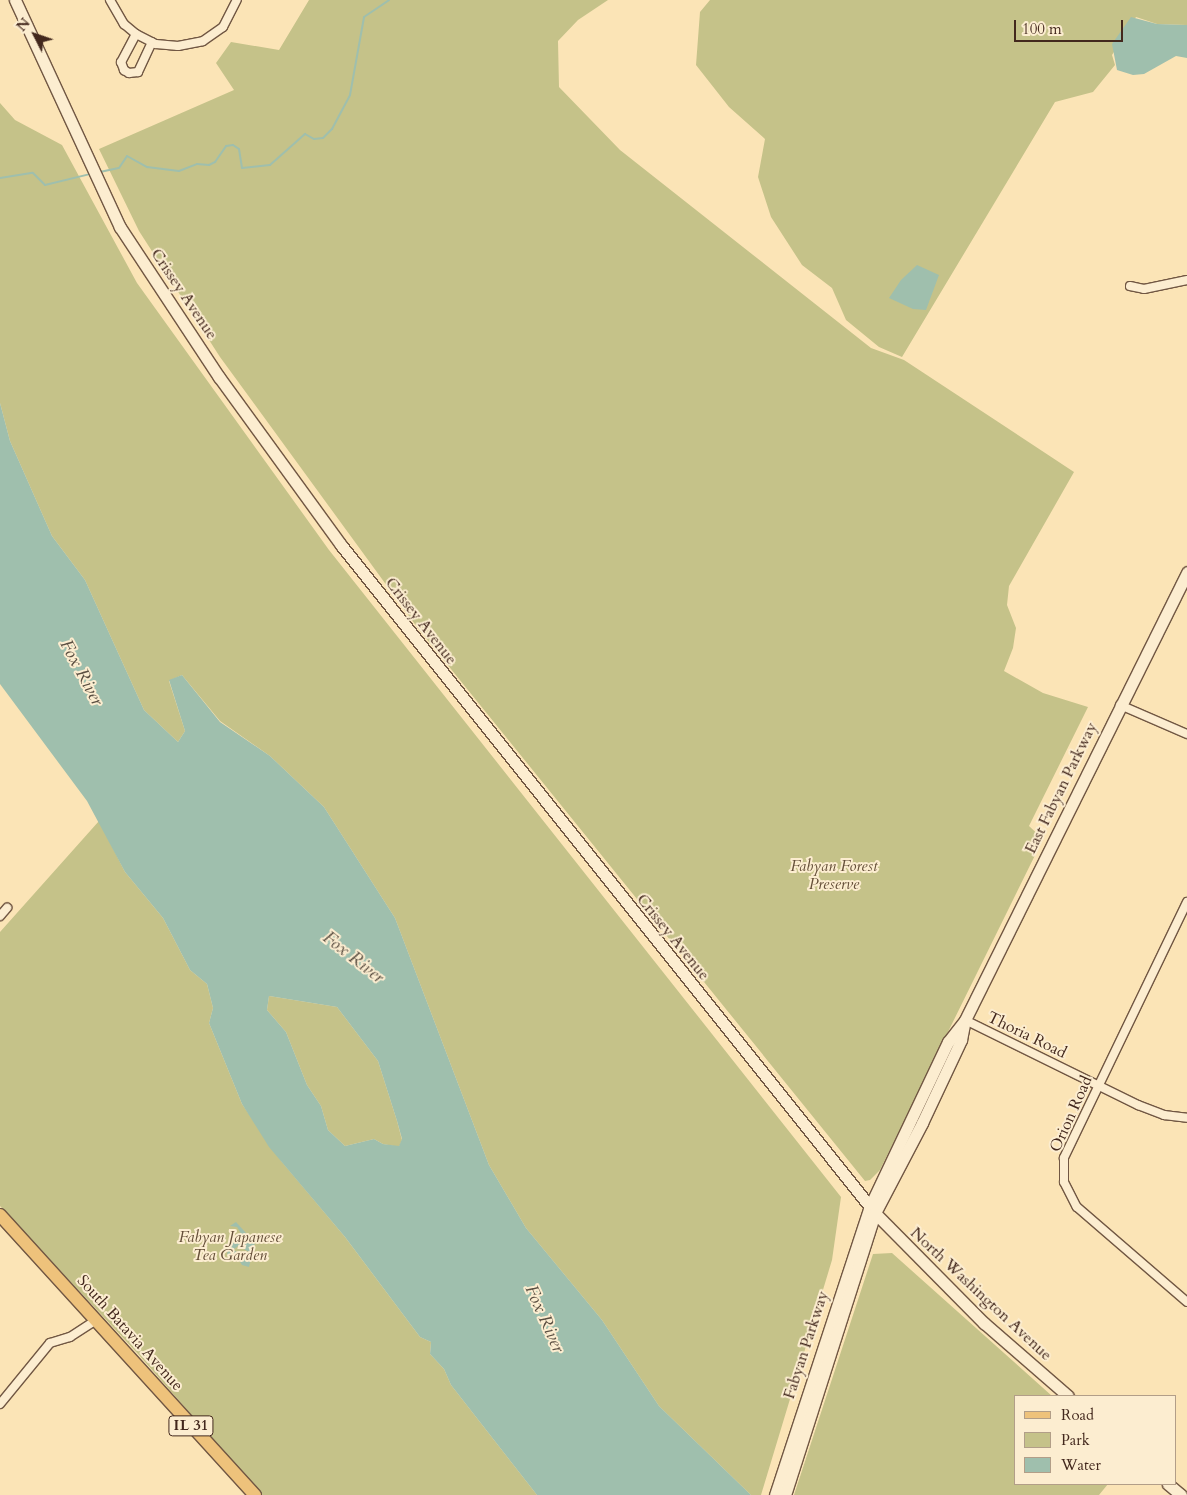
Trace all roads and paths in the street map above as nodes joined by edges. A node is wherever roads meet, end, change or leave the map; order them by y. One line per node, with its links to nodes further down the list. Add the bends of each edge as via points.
1 (15, 0): 17 (main road, Crissey Avenue, via 85,158 120,227 219,377 341,545)
2 (110, 0): 4 (street, via 124,24)
3 (237, 0): 5 (street, via 223,27 203,41 178,46)
4 (136, 34): 5 (street); 5 (street, via 122,62 124,70 129,73 138,72)
5 (152, 42)
6 (1187, 280): 7 (street, via 1144,289)
7 (1130, 286)
8 (1187, 572): 9 (main road, East Fabyan Parkway)
9 (1120, 704): 10 (street); 14 (main road, East Fabyan Parkway)
10 (1187, 734)
11 (1187, 902): 15 (street, Orion Road)
12 (7, 908): 13 (street)
13 (0, 916)
14 (965, 1020): 15 (street, Thoria Road); 17 (main road, East Fabyan Parkway, via 953,1057)
15 (1098, 1086): 16 (street, Thoria Road, via 1164,1115); 19 (street, Orion Road, via 1064,1158 1064,1184 1077,1207)
16 (1187, 1118)
17 (873, 1210): 21 (main road, Fabyan Parkway); 22 (main road, North Washington Avenue, via 984,1323)
18 (0, 1215): 20 (main road, South Batavia Avenue / IL 31)
19 (1187, 1302)
20 (96, 1320): 23 (street, via 70,1337 50,1343); 25 (main road, South Batavia Avenue / IL 31)
21 (832, 1330): 26 (main road, Fabyan Parkway); 27 (main road, Fabyan Parkway)
22 (1067, 1395)
23 (0, 1404)
24 (1169, 1485): 28 (main road)
25 (255, 1495)
26 (775, 1495)
27 (785, 1495)
28 (1181, 1495)

